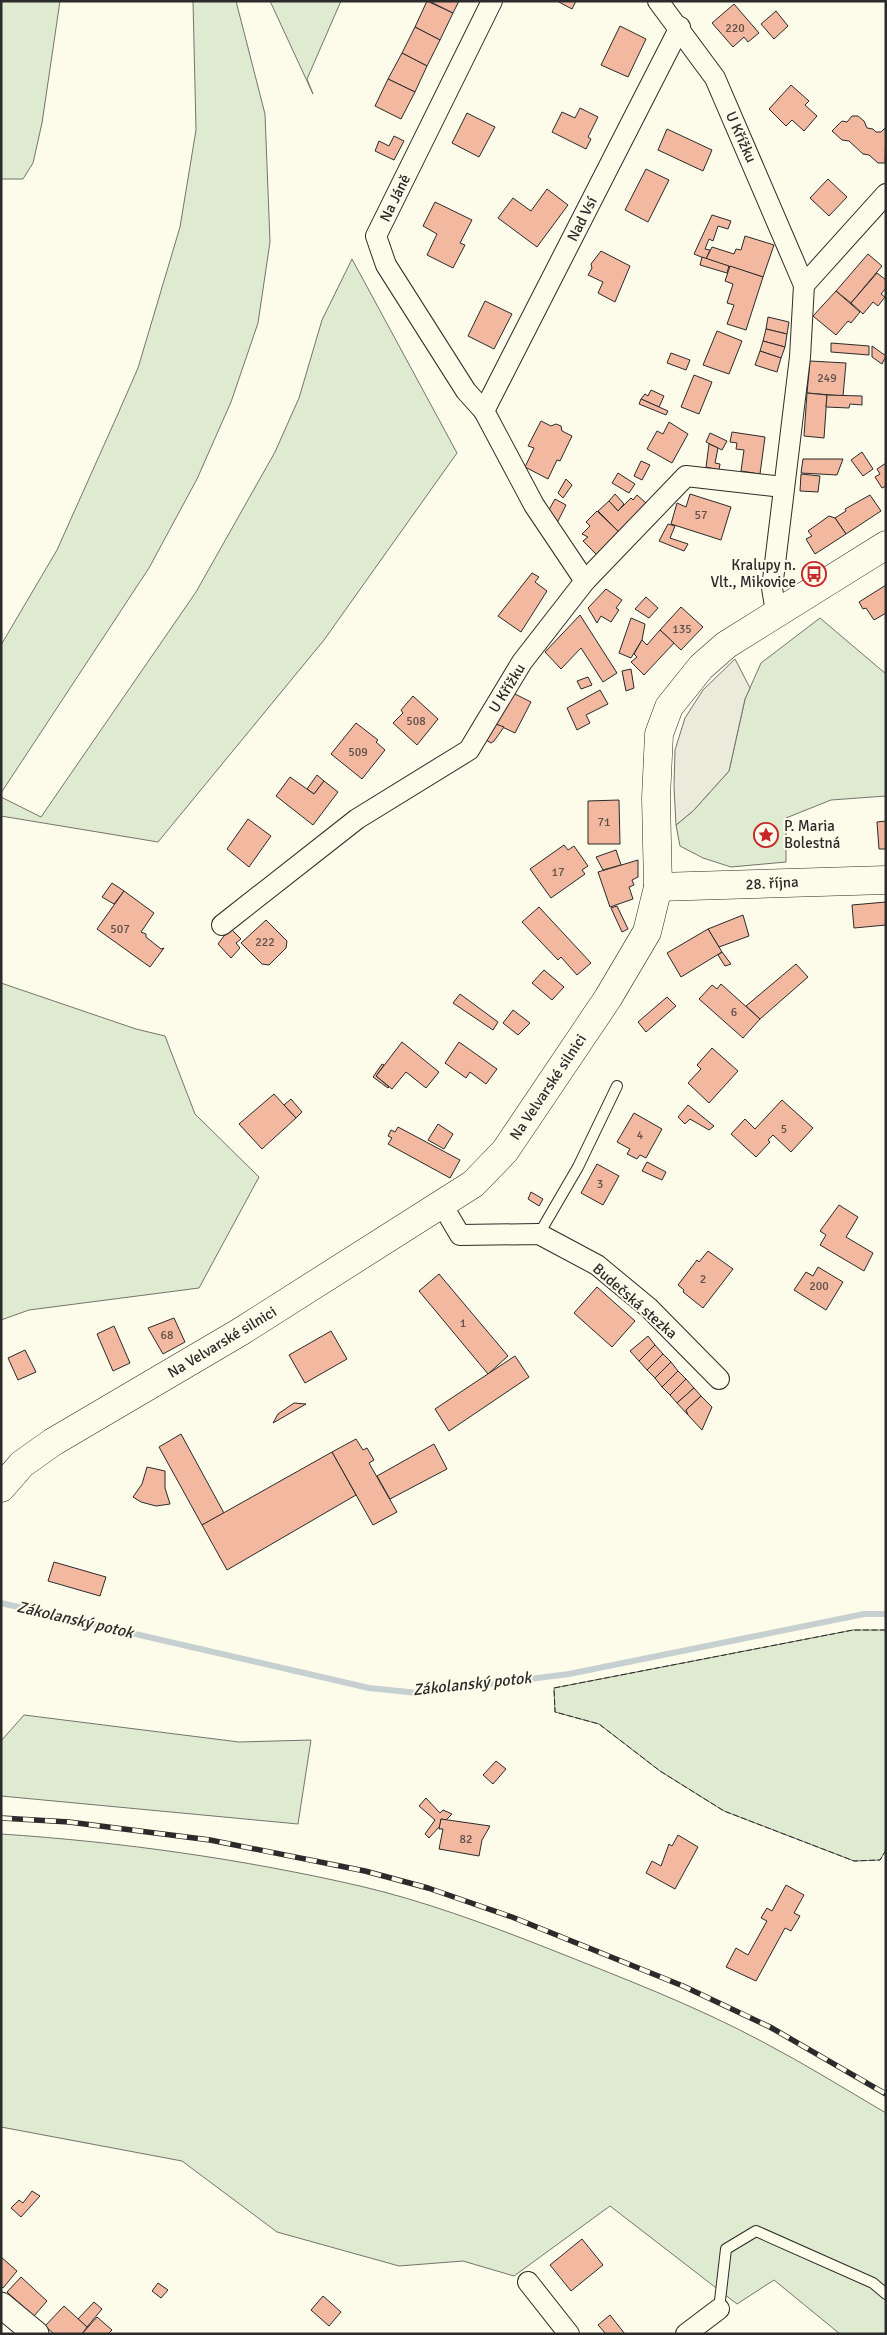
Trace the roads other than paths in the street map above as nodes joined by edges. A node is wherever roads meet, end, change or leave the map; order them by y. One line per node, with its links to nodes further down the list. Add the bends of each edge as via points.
1 (492, 1): 6 (street, Na Jáně, via 376,236 386,265 466,391)
2 (658, 1): 3 (street, U Křížku)
3 (680, 27): 5 (street, U Křížku, via 715,78); 6 (street, Nad Vsí)
4 (886, 194): 5 (street)
5 (804, 284): 7 (street, U Křížku, via 800,357)
6 (484, 411): 9 (street, Na Jáně, via 534,505)
7 (783, 487): 9 (street, U Křížku, via 686,476); 10 (street, U Křížku, via 772,588)
8 (886, 545): 10 (main road, Na Velvarské silnici)
9 (585, 581): 13 (street, U Křížku, via 522,662 469,750 357,819)
10 (776, 612): 12 (main road, Na Velvarské silnici, via 726,645 701,667 669,707 659,734 656,798)
11 (886, 880): 12 (main road, 28. října)
12 (658, 888): 15 (main road, Na Velvarské silnici, via 652,919 639,947 505,1151 473,1184)
13 (222, 925)
14 (617, 1086): 16 (lane, via 578,1167)
15 (441, 1203): 16 (street, Budečská stezka, via 460,1236); 18 (main road, Na Velvarské silnici, via 240,1332 53,1442 22,1464)
16 (539, 1234): 17 (street, Budečská stezka, via 596,1265 649,1308)
17 (719, 1379)
18 (1, 1488)
19 (528, 2282): 24 (street)
20 (886, 2294): 22 (lane, via 873,2283 756,2231 726,2249)
21 (1, 2305): 23 (street)
22 (719, 2309): 25 (street)
23 (36, 2334)
24 (569, 2334)
25 (686, 2334)

